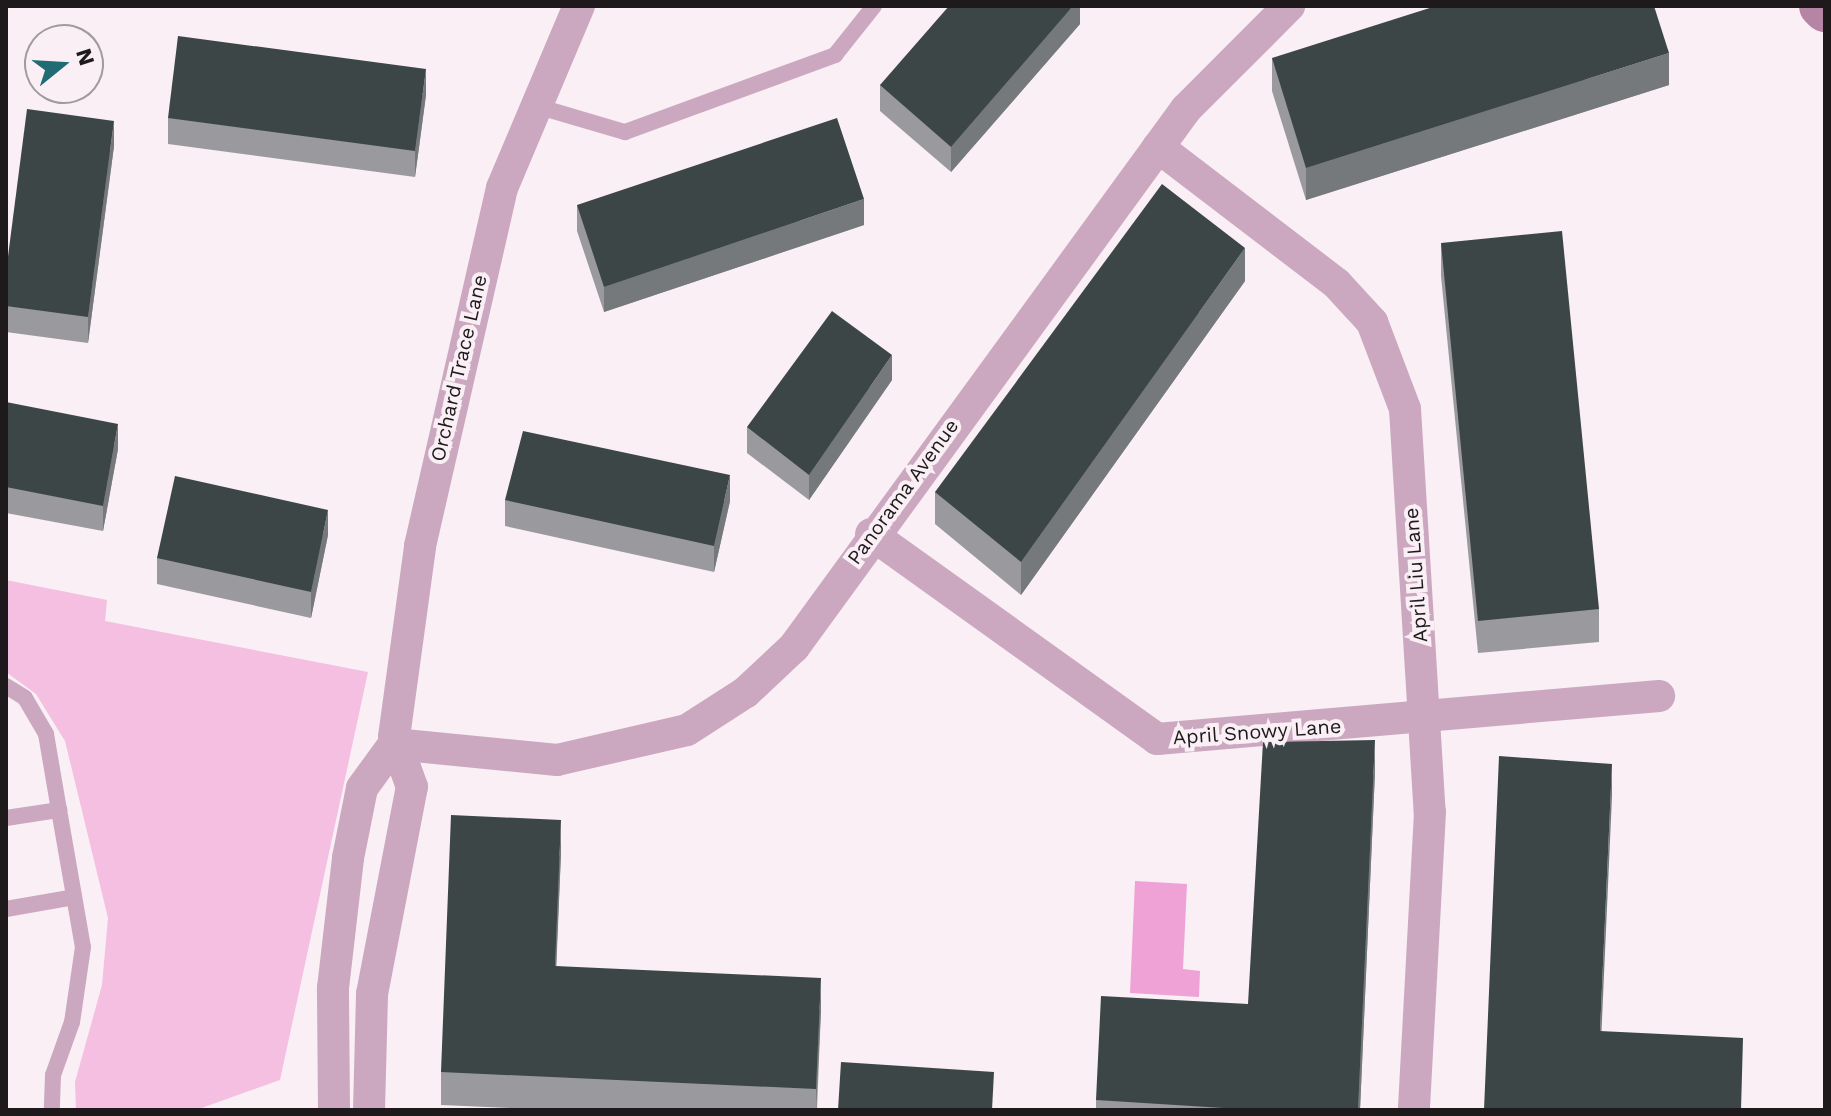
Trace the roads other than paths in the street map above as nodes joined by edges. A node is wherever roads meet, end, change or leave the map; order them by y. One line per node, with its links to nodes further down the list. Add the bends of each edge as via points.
1 (579, 6): 4 (street, Orchard Trace Lane)
2 (874, 6): 4 (lane, via 835,55 625,132)
3 (1289, 6): 5 (street, Panorama Avenue, via 1253,34)
4 (532, 104): 10 (street, Orchard Trace Lane, via 490,235 448,415 420,546)
5 (1158, 147): 6 (street, Panorama Avenue); 9 (street, April Liu Lane, via 1337,284 1372,322 1392,364 1405,409)
6 (871, 534): 9 (street, April Snowy Lane, via 1157,739); 10 (street, Panorama Avenue, via 794,647 746,692 687,730 557,760)
7 (6, 686): 11 (lane, via 25,698 46,734)
8 (1659, 696): 9 (street, April Snowy Lane)
9 (1425, 718): 18 (street, April Liu Lane, via 1430,812)
10 (394, 744): 16 (street, Orchard Trace Lane, via 362,788 348,858 333,988); 17 (street, via 412,787 372,994)
11 (59, 810): 12 (lane); 13 (lane)
12 (6, 818)
13 (74, 897): 14 (lane); 15 (lane, via 83,947 72,1022 53,1075)
14 (6, 909)
15 (52, 1110)
16 (334, 1110)
17 (369, 1110)
18 (1414, 1110)

